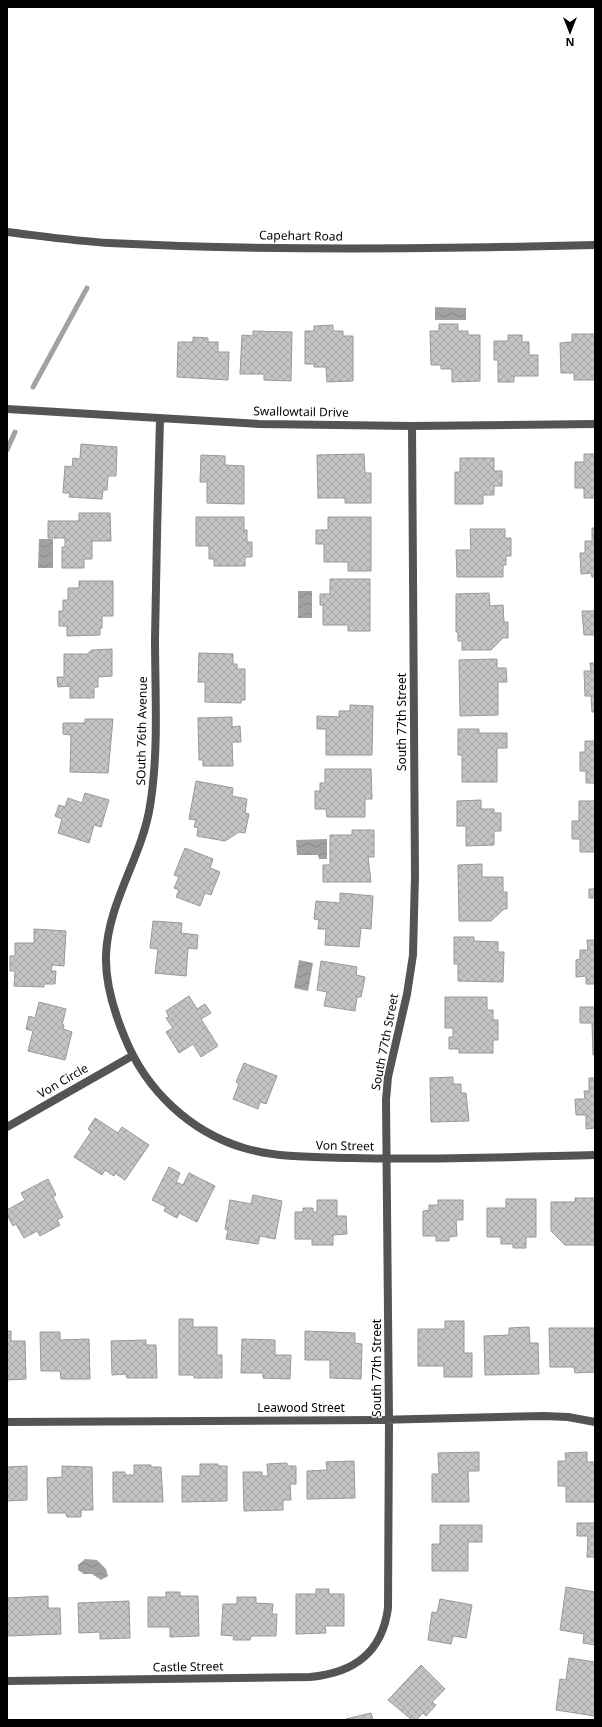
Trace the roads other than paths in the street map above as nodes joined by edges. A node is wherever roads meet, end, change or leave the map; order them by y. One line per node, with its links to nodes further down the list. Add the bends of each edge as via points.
1 (7, 232): 2 (street, Capehart Road, via 108,243 279,249)
2 (595, 245)
3 (7, 410): 4 (street, Swallowtail Drive)
4 (160, 419): 6 (street, Swallowtail Drive, via 260,424); 7 (street, SOuth 76th Avenue, via 155,763 150,808 139,846 111,920 106,954 107,982 114,1014)
5 (595, 424): 6 (street, Swallowtail Drive)
6 (412, 426): 10 (street, South 77th Street, via 415,867 413,955 388,1077)
7 (132, 1056): 8 (street, Von Circle); 10 (street, Von Street, via 155,1090 188,1120 215,1137 244,1148 281,1156)
8 (7, 1127)
9 (595, 1156): 10 (street, Von Street)
10 (388, 1158): 11 (street, South 77th Street)
11 (389, 1420): 12 (street, Leawood Street); 13 (street, Leawood Street, via 544,1416); 14 (street, South 77th Street, via 388,1608 386,1624 380,1637)
12 (7, 1422)
13 (595, 1422)
14 (364, 1657): 15 (street, Castle Street, via 342,1672 310,1677)
15 (7, 1681)

